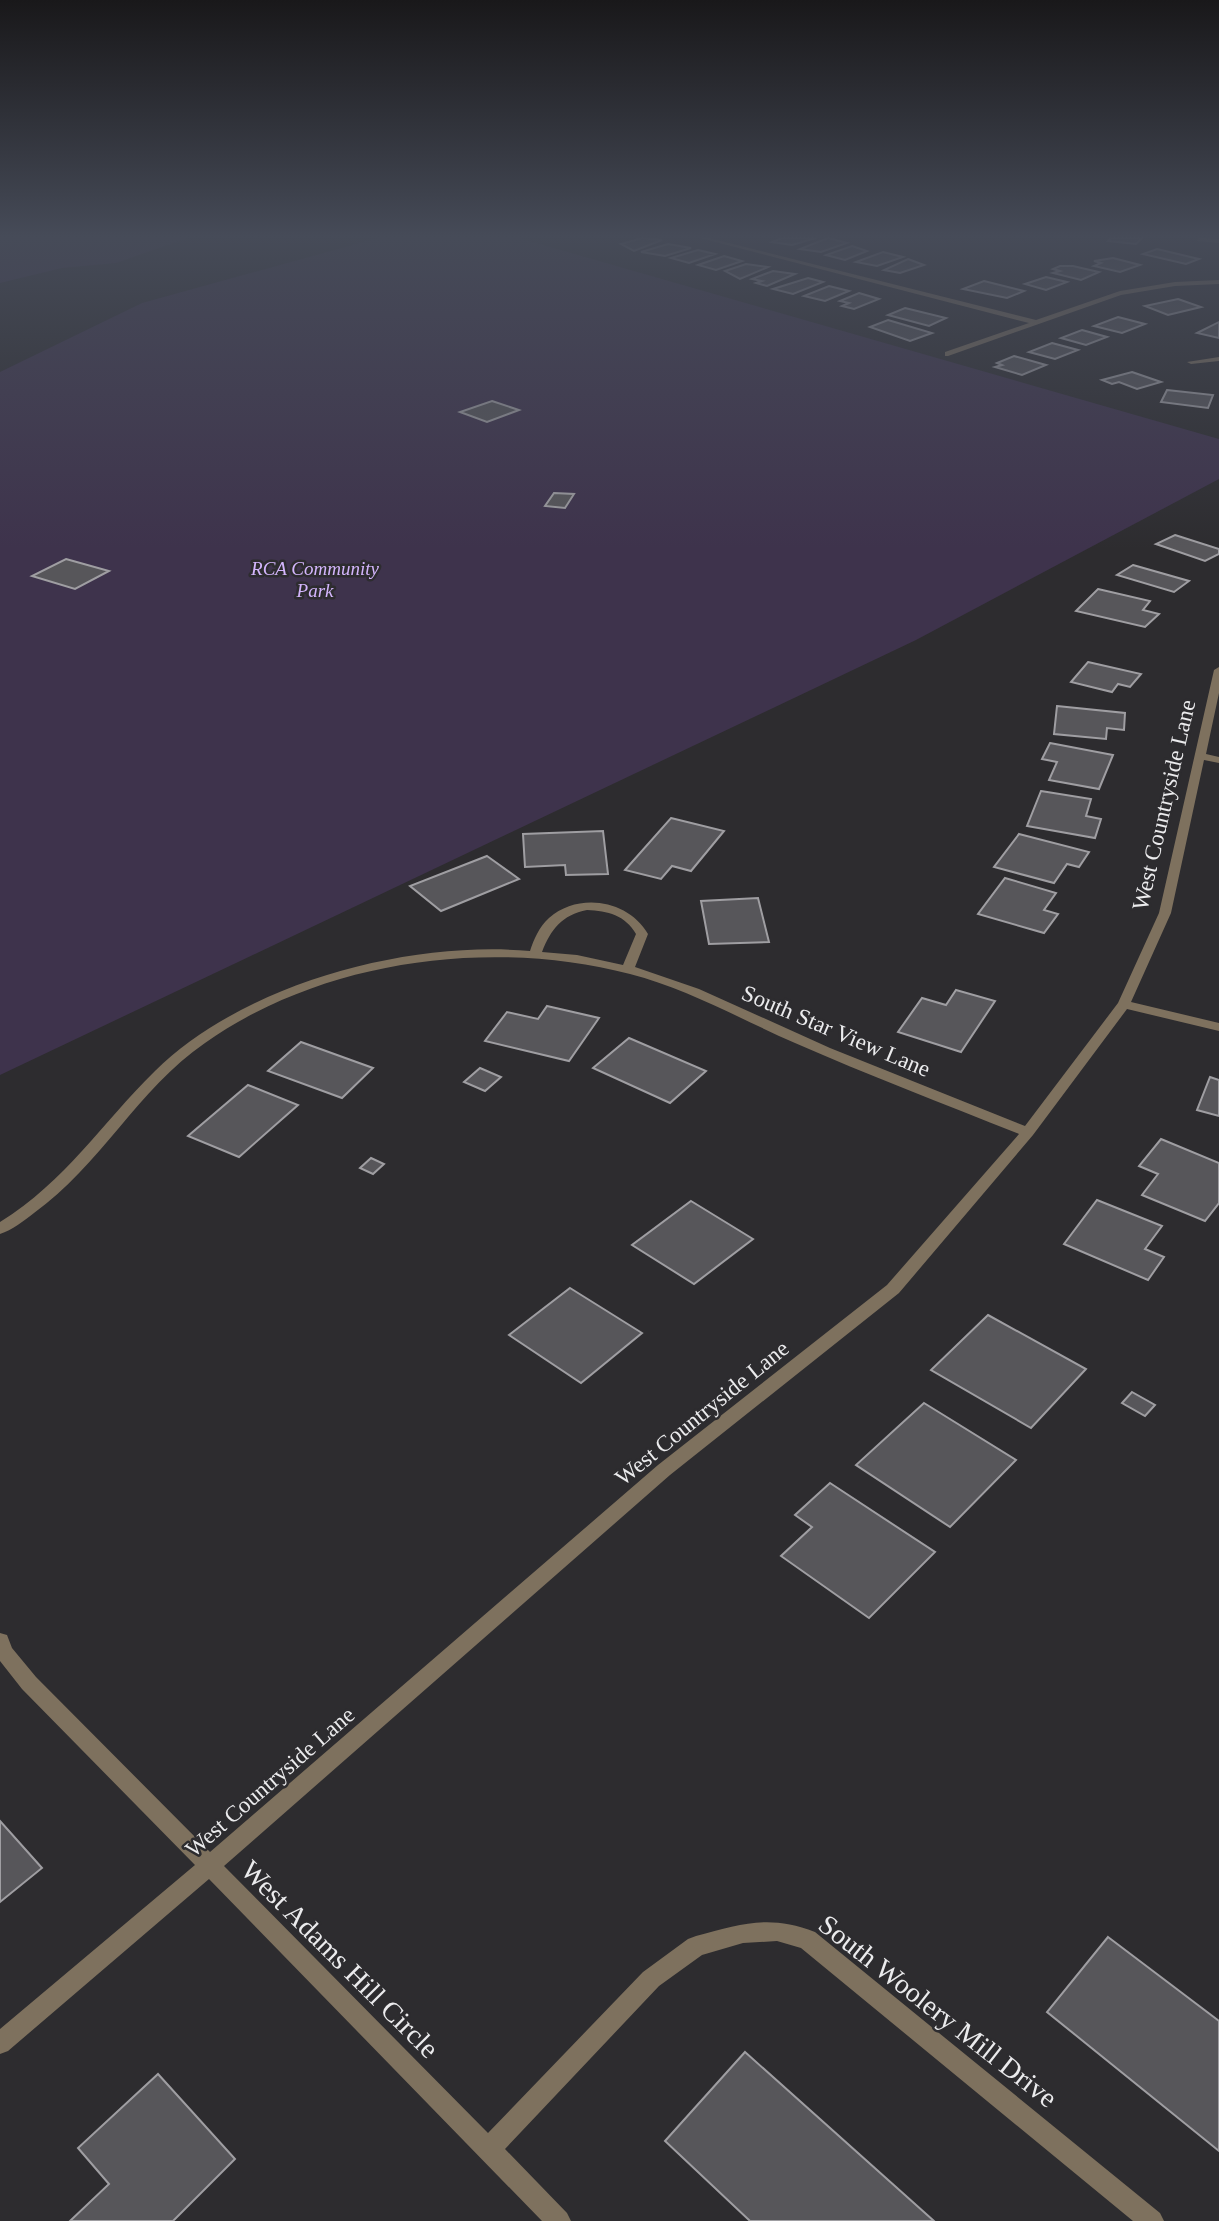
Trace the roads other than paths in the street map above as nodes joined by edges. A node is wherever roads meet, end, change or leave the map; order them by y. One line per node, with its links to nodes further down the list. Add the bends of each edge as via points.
1 (984, 342): 2 (street)
2 (948, 354)
3 (1219, 359): 4 (street)
4 (1191, 362)
5 (1219, 670): 6 (street, West Countryside Lane)
6 (1201, 756): 7 (street); 10 (street, West Countryside Lane, via 1165,913)
7 (1219, 760)
8 (534, 956): 9 (street, South Star View Lane); 9 (street, via 544,931 563,913 605,907 638,923 642,934); 13 (street, South Star View Lane, via 426,958 363,969 309,985 244,1014 174,1059 51,1194)
9 (628, 970): 12 (street, South Star View Lane)
10 (1124, 1004): 11 (street); 12 (street, West Countryside Lane)
11 (1219, 1027)
12 (1028, 1132): 15 (street, West Countryside Lane, via 893,1289 664,1470)
13 (0, 1229)
14 (0, 1641): 15 (street, West Adams Hill Circle, via 29,1683)
15 (209, 1866): 16 (street, West Countryside Lane); 17 (street, West Adams Hill Circle)
16 (0, 2043)
17 (489, 2150): 18 (street, West Adams Hill Circle); 19 (street, South Woolery Mill Drive, via 651,1979 696,1946 743,1933 777,1931 807,1939)
18 (559, 2221)
19 (1152, 2221)

